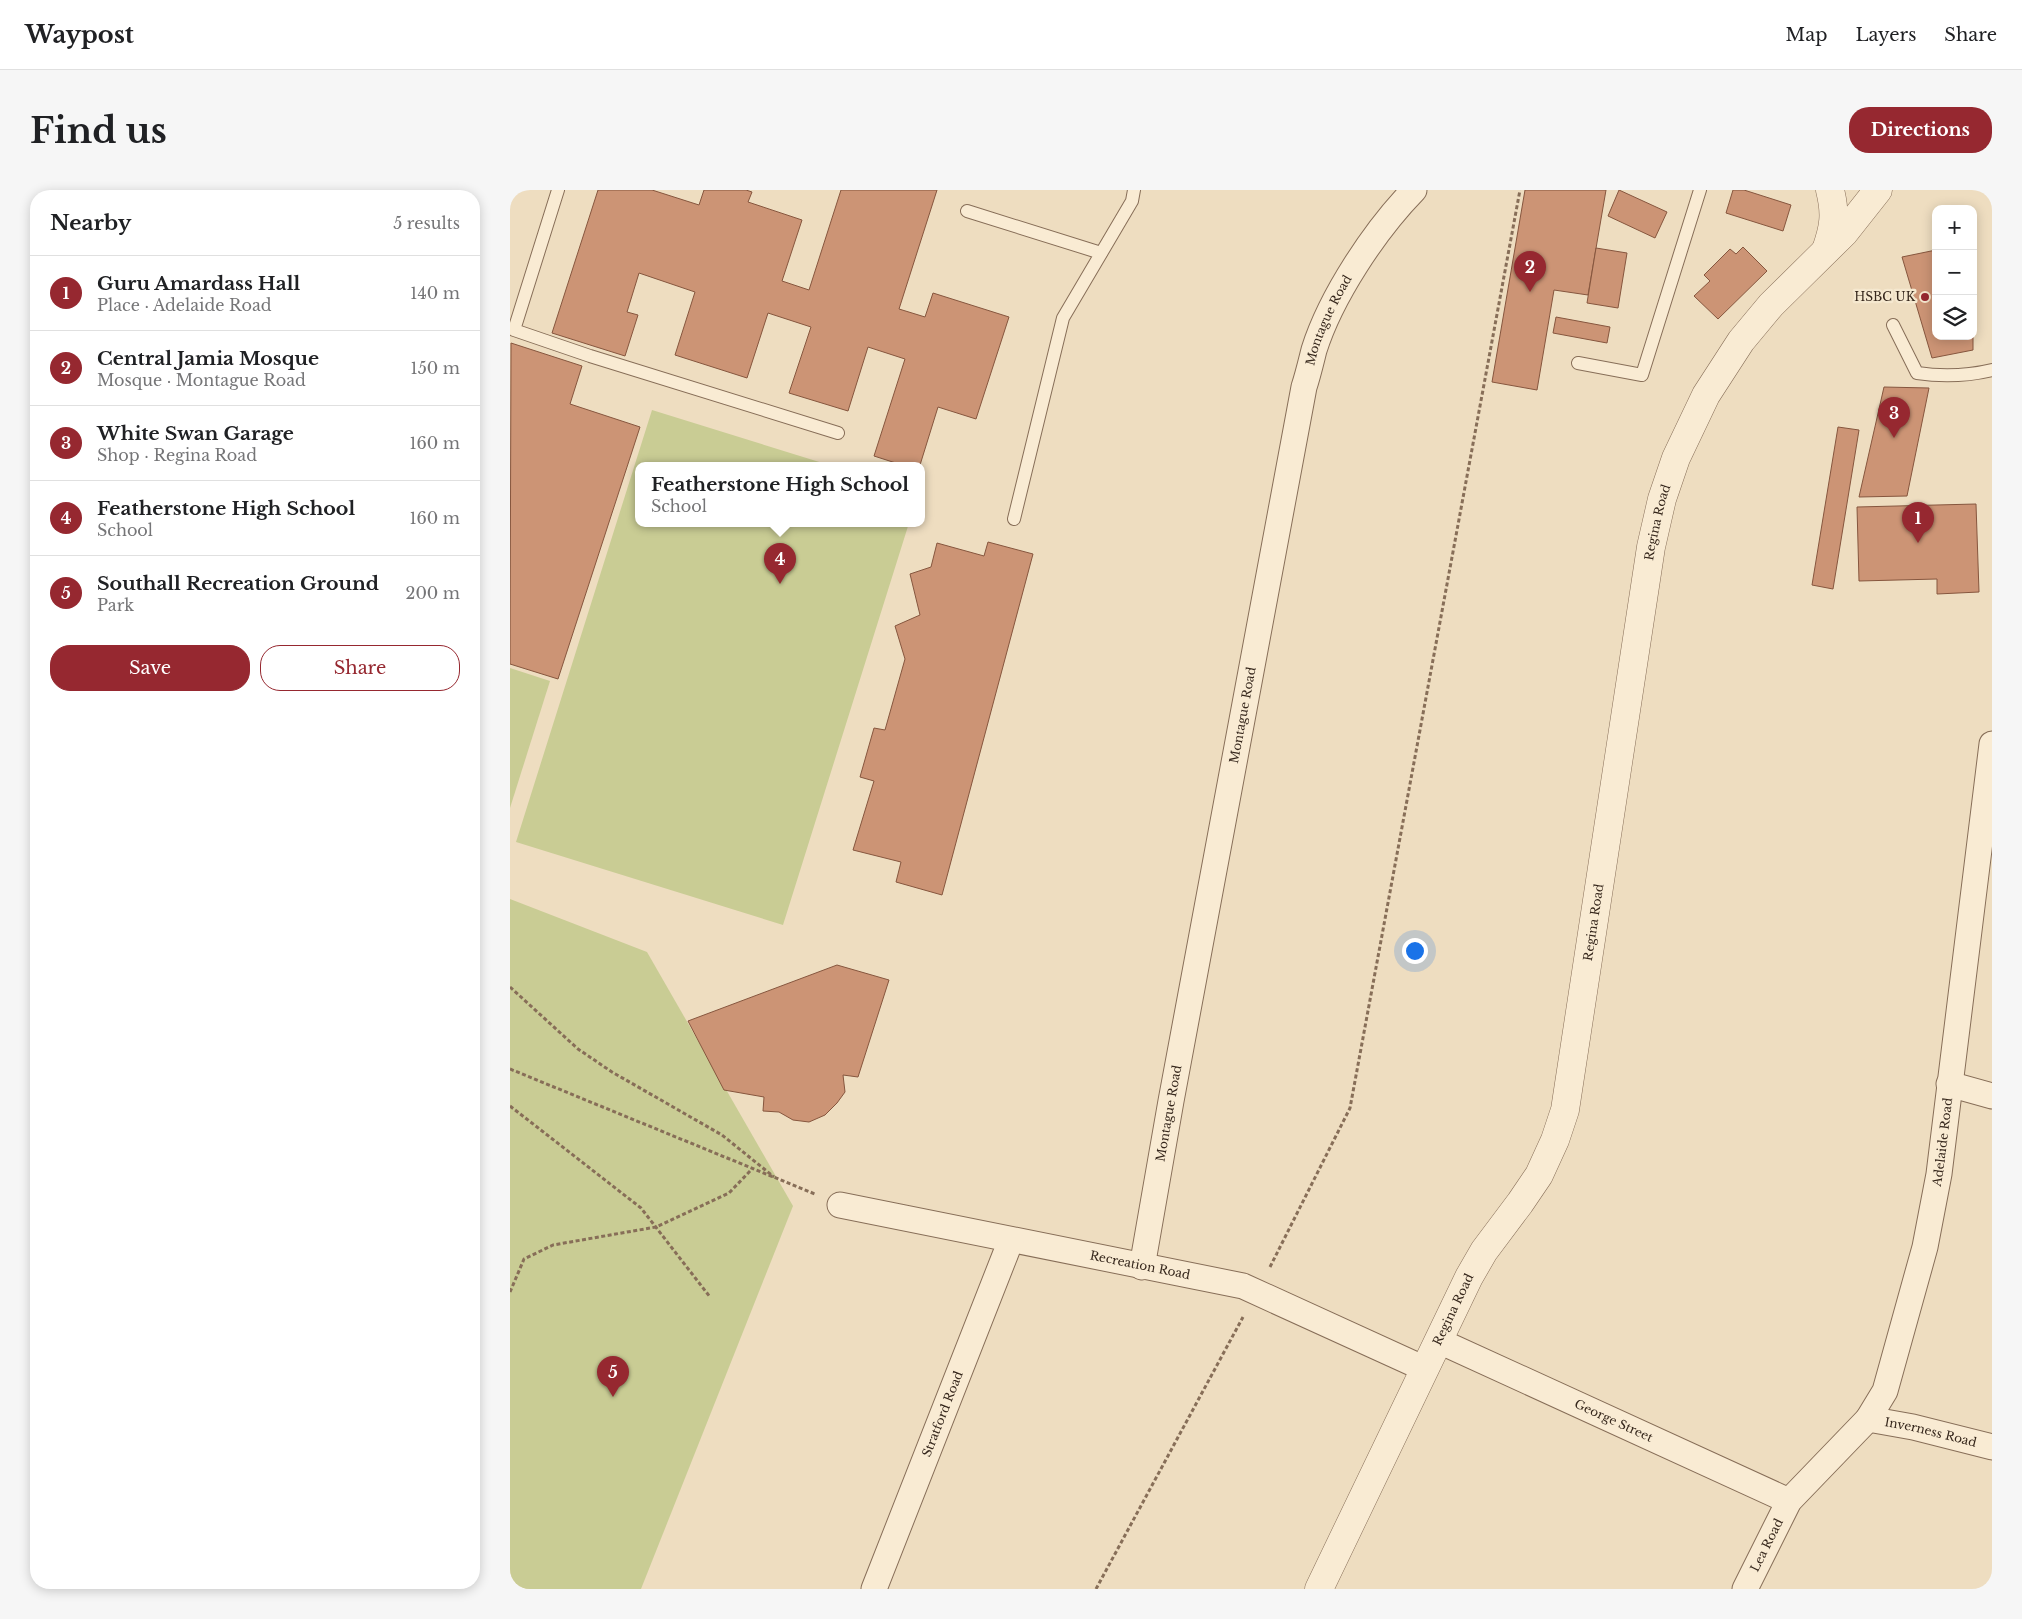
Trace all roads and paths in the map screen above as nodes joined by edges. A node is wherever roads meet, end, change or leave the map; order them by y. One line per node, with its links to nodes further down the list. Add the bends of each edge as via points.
1 (558, 190): 14 (lane, via 514,330)
2 (1134, 190): 10 (lane, via 1132,201)
3 (1414, 190): 27 (street, Montague Road, via 1370,244 1344,286 1327,318 1304,387)
4 (1520, 190): 28 (path, via 1350,1108)
5 (1700, 190): 12 (lane, via 1642,375)
6 (1830, 190): 9 (street, Regina Road, via 1833,230)
7 (1878, 190): 9 (street, Regina Road)
8 (967, 211): 10 (lane)
9 (1826, 250): 31 (street, Regina Road, via 1771,304 1741,341 1706,395 1664,491 1642,601 1565,1110 1538,1175 1484,1251)
10 (1101, 253): 15 (lane, via 1063,318)
11 (1893, 326): 13 (lane, via 1917,373 1954,376)
12 (1578, 363)
13 (1992, 370)
14 (838, 433)
15 (1014, 519)
16 (1992, 744): 19 (street, Adelaide Road)
17 (510, 987): 23 (path, via 578,1049 722,1135)
18 (510, 1069): 22 (path)
19 (1949, 1084): 20 (street); 33 (street, Adelaide Road, via 1939,1174 1925,1247 1885,1390)
20 (1992, 1096)
21 (510, 1106): 25 (path, via 642,1208)
22 (752, 1169): 23 (path); 25 (path, via 730,1193)
23 (778, 1180): 24 (path)
24 (840, 1205): 26 (street, Recreation Road)
25 (656, 1227): 29 (path, via 554,1245 524,1258); 30 (path)
26 (1010, 1240): 27 (street, Recreation Road); 36 (street, Stratford Road)
27 (1142, 1266): 28 (street, Recreation Road)
28 (1257, 1291): 32 (street, Recreation Road); 37 (path)
29 (510, 1292)
30 (710, 1297)
31 (1439, 1341): 32 (street, Regina Road); 35 (street, George Street)
32 (1425, 1369): 38 (street, Regina Road)
33 (1868, 1419): 34 (street, Inverness Road); 35 (street, Adelaide Road)
34 (1992, 1447)
35 (1789, 1501): 39 (street, Lea Road)
36 (874, 1589)
37 (1096, 1589)
38 (1319, 1589)
39 (1745, 1589)

